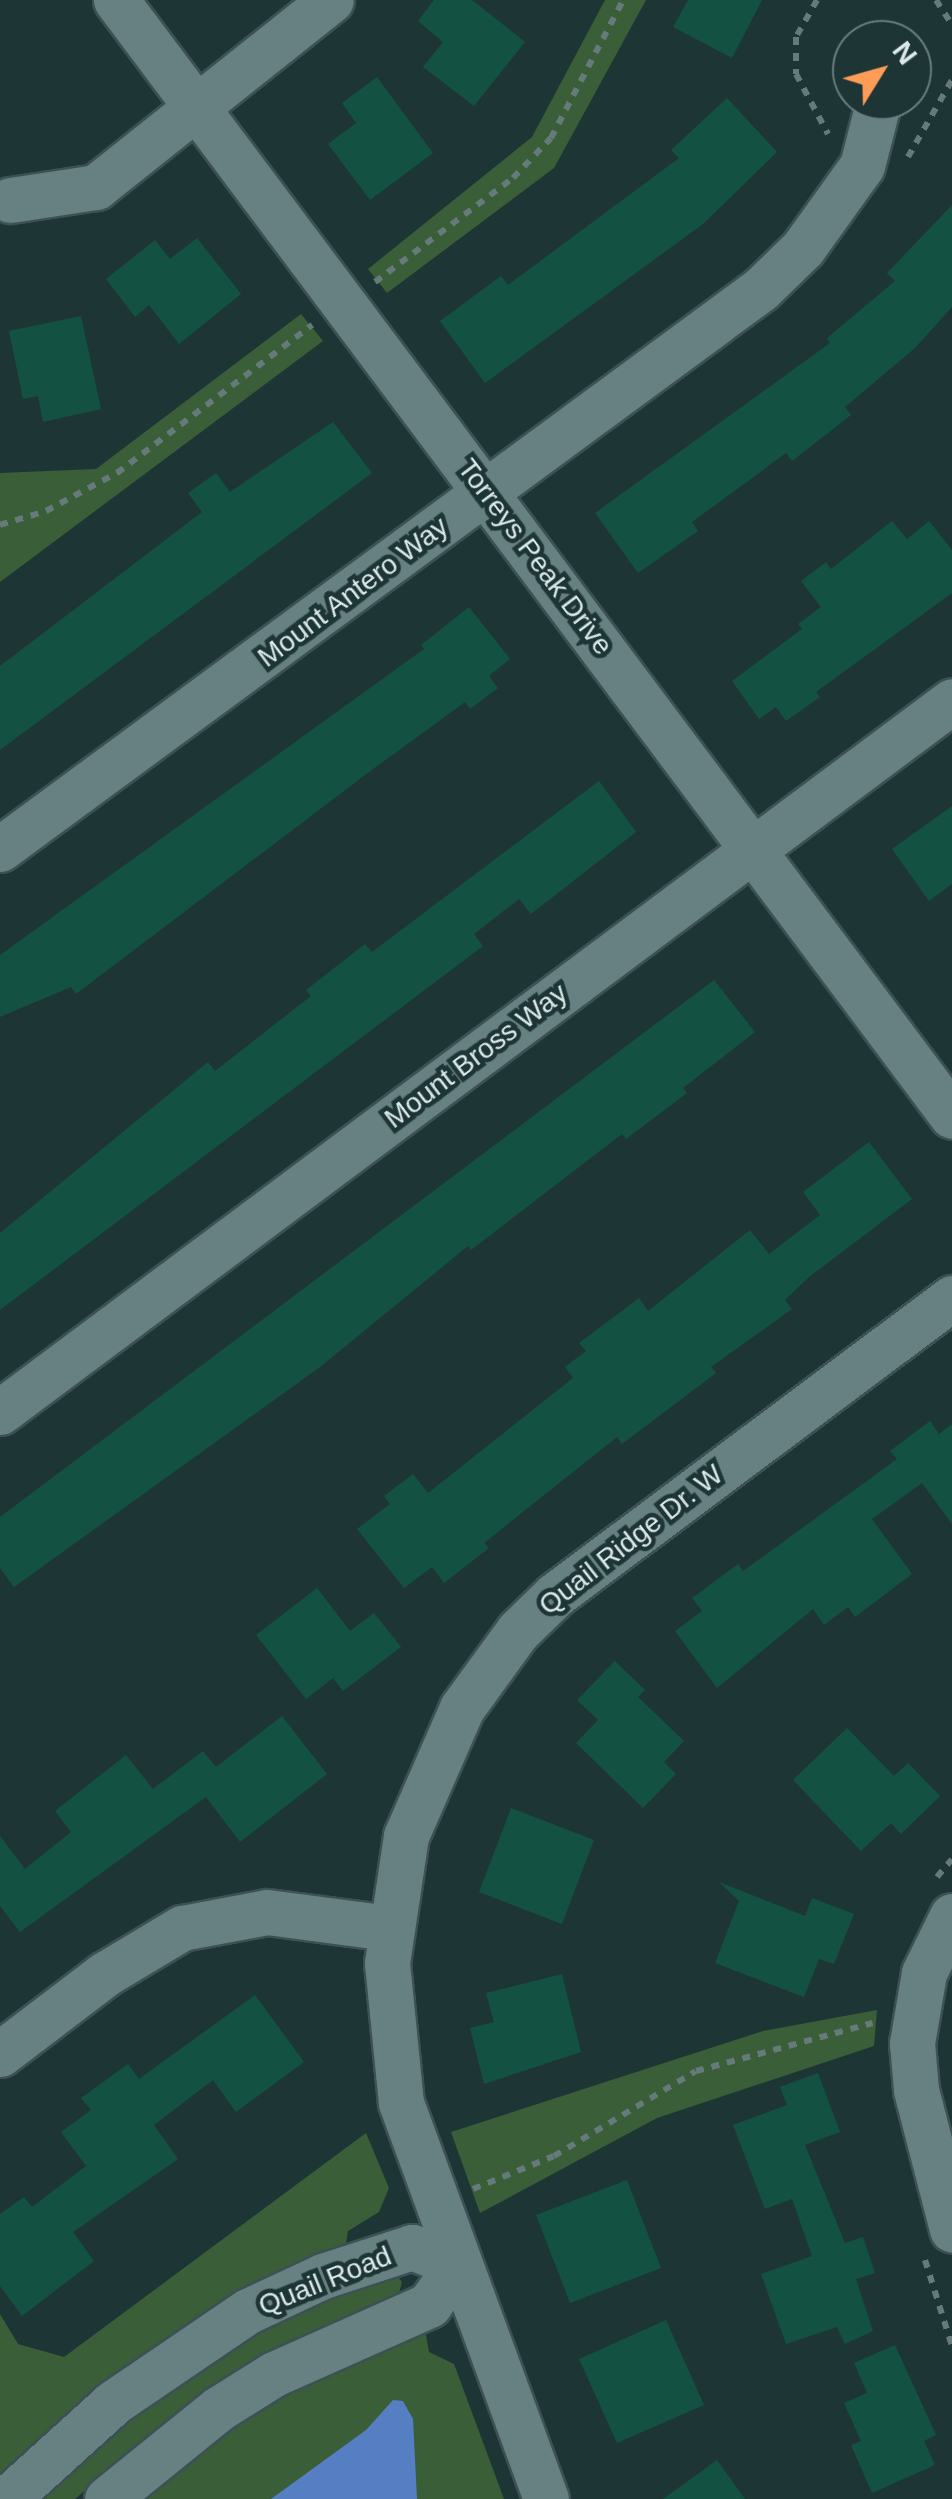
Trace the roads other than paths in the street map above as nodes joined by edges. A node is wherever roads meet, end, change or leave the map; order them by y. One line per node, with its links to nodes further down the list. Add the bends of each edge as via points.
1 (116, 0): 3 (street, Torreys Peak Drive)
2 (332, 0): 3 (street)
3 (199, 108): 5 (street, via 96,187); 6 (street, Torreys Peak Drive)
4 (874, 120): 6 (street, Mount Antero Way, via 862,166 783,270)
5 (10, 200)
6 (486, 493): 8 (street, Torreys Peak Drive); 9 (street, Mount Antero Way)
7 (952, 701): 8 (street, Mount Bross Way)
8 (754, 848): 10 (street, Torreys Peak Drive); 12 (street, Mount Bross Way)
9 (0, 849)
10 (952, 1116)
11 (952, 1298): 14 (street, Quail Ridge Dr. W, via 555,1595 518,1631 474,1686 430,1771 406,1836)
12 (0, 1412)
13 (952, 1916): 16 (street, via 924,1973 912,2044 916,2090)
14 (388, 1928): 15 (street, via 266,1912 182,1928 105,1974); 17 (street, Quail Ridge Dr. W, via 386,1995 402,2103)
15 (0, 2054)
16 (952, 2229)
17 (457, 2265): 18 (street, Quail Road, via 412,2247 323,2276 248,2312 114,2402); 19 (street, via 429,2305 274,2374); 20 (street, Quail Ridge Dr. W)
18 (6, 2499)
19 (106, 2499)
20 (546, 2499)

